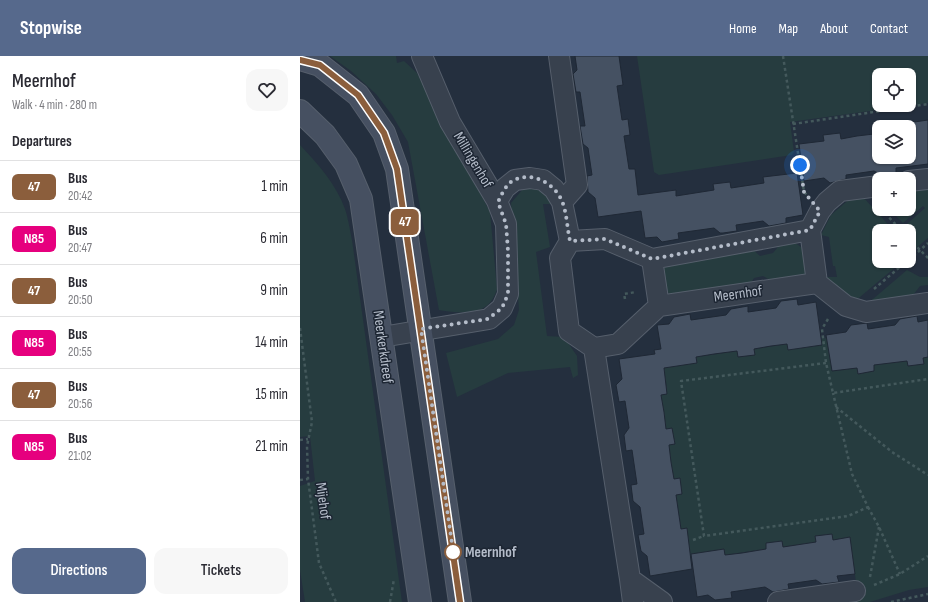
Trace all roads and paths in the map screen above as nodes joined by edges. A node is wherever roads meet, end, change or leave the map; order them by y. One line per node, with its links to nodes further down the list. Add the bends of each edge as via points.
1 (422, 56): 11 (street, Millingenhof, via 450,122)
2 (559, 56): 12 (street, via 577,185)
3 (783, 56): 7 (path)
4 (300, 60): 30 (main road, via 320,65 358,95 384,133 397,169)
5 (928, 104): 7 (path)
6 (300, 111): 31 (main road, Meerkerkdreef, via 325,135 346,164 361,199)
7 (793, 124): 13 (path, via 804,192)
8 (928, 179): 9 (street)
9 (916, 181)
10 (872, 187): 13 (street, via 840,191)
11 (498, 202): 12 (street, via 505,188 515,180 530,178 543,180 554,189); 30 (street, Millingenhof, via 506,224 508,251 508,294 502,308 488,319)
12 (562, 202): 17 (street)
13 (820, 211): 16 (street)
14 (887, 216): 15 (path)
15 (895, 224)
16 (810, 230): 23 (street); 25 (street)
17 (570, 241): 23 (street, via 605,239); 32 (street, via 560,258 569,331)
18 (928, 243): 20 (path)
19 (916, 246): 20 (path)
20 (920, 250): 21 (path); 22 (path)
21 (916, 253)
22 (928, 258)
23 (652, 259): 28 (street)
24 (899, 268): 27 (path, via 856,306)
25 (817, 283): 27 (street); 28 (street, Meernhof)
26 (928, 303): 27 (street, via 866,312)
27 (847, 305): 33 (path, via 822,329)
28 (659, 306): 32 (street, via 618,344)
29 (300, 328): 37 (path, Mijehof, via 312,422)
30 (421, 329): 31 (street, Millingenhof); 55 (main road)
31 (382, 337): 54 (main road, Meerkerkdreef)
32 (594, 348): 49 (street)
33 (826, 363): 35 (path); 44 (path, via 681,381)
34 (928, 379): 35 (path)
35 (833, 393): 36 (path)
36 (836, 407): 39 (path, via 892,452); 42 (path, via 852,474)
37 (308, 439): 38 (path); 40 (path, Mijehof)
38 (300, 440)
39 (928, 475)
40 (308, 479): 41 (path); 52 (path, Mijehof, via 319,563)
41 (300, 480)
42 (868, 507): 43 (path); 44 (path, via 848,516)
43 (879, 527): 48 (path); 50 (path)
44 (704, 536): 45 (path)
45 (693, 540)
46 (928, 556): 48 (path)
47 (396, 573): 53 (path)
48 (900, 574): 50 (path)
49 (630, 579): 56 (street); 57 (street)
50 (861, 589): 58 (street)
51 (928, 594): 59 (path)
52 (336, 602)
53 (390, 602)
54 (420, 602)
55 (460, 602)
56 (633, 602)
57 (662, 602)
58 (778, 602)
59 (891, 602)

